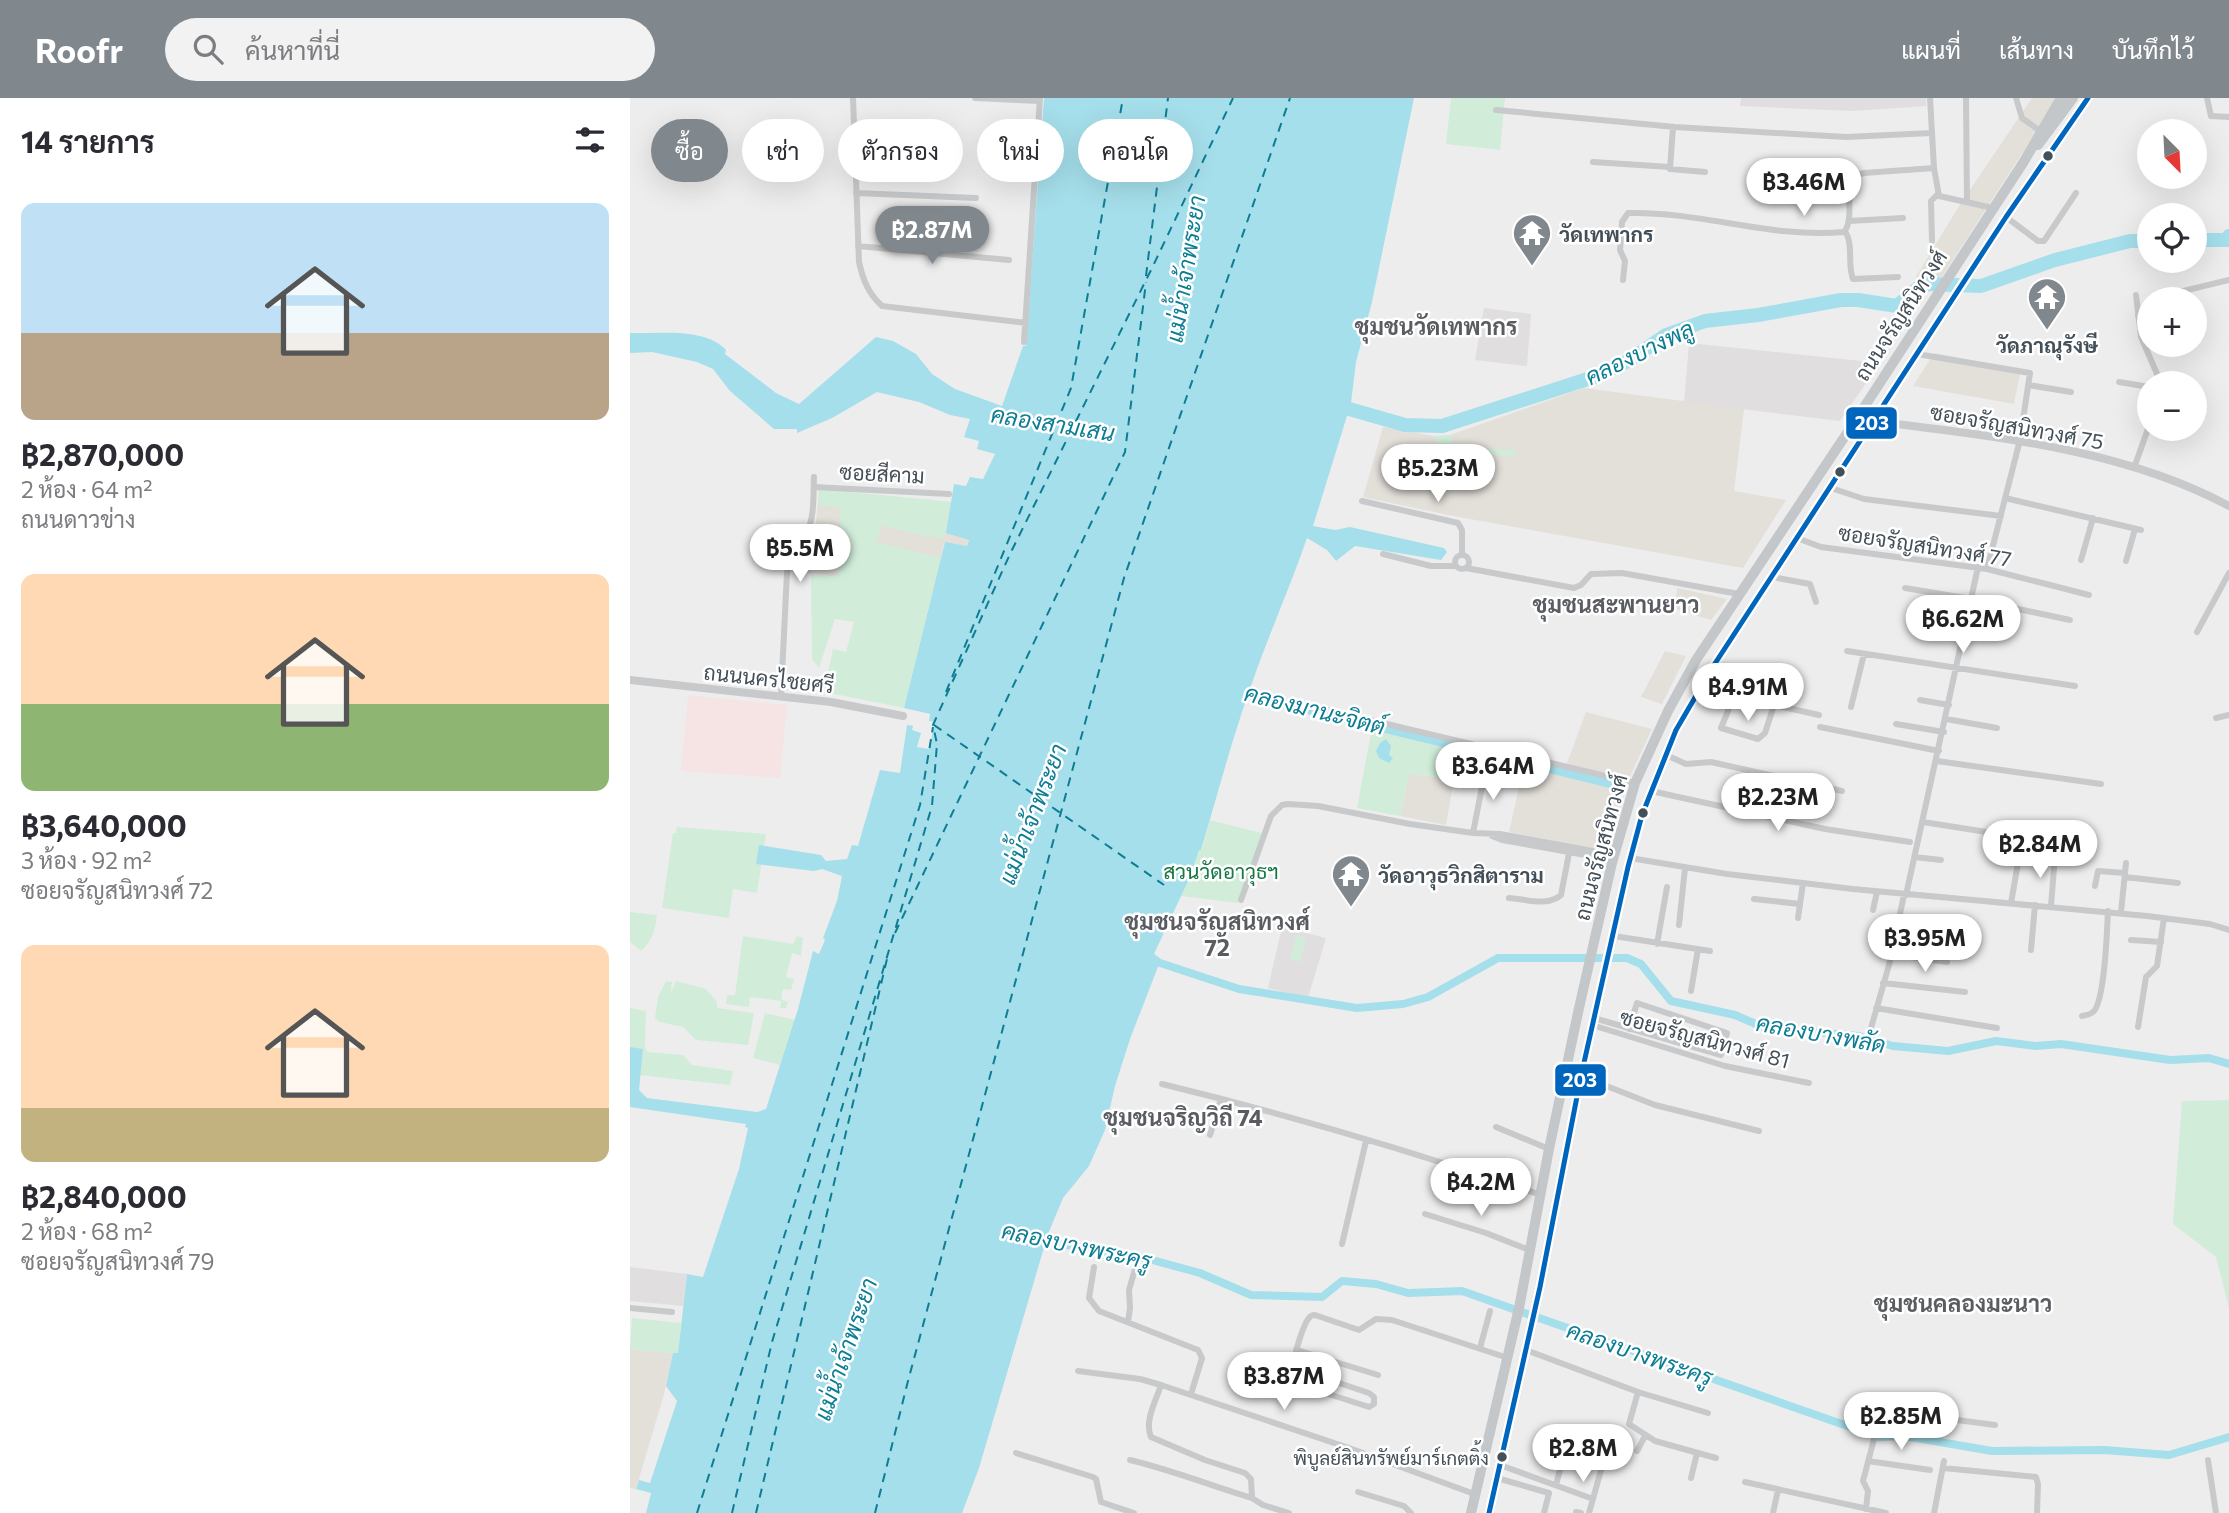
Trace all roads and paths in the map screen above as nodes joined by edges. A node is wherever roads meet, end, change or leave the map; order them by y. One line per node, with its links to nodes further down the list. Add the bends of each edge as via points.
1 (853, 98): 23 (street)
2 (975, 98): 11 (street)
3 (1930, 98): 16 (street)
4 (1966, 98): 27 (street)
5 (2016, 98): 15 (street, via 2022,118)
6 (2061, 98): 15 (main road, ถนนจรัญสนิทวงศ์)
7 (2073, 98): 18 (main road, ถนนจรัญสนิทวงศ์)
8 (2081, 98): 22 (main road, ถนนจรัญสนิทวงศ์)
9 (2088, 98): 22 (main road, ถนนจรัญสนิทวงศ์)
10 (2207, 98): 13 (street, via 2211,116)
11 (1040, 99): 42 (street)
12 (1496, 110): 14 (street)
13 (2229, 117)
14 (1673, 127): 16 (street, via 1846,138); 19 (street)
15 (2040, 131): 18 (main road, ถนนจรัญสนิทวงศ์)
16 (1932, 133): 20 (street)
17 (1593, 162): 19 (street)
18 (2023, 163): 28 (main road, ถนนจรัญสนิทวงศ์)
19 (1670, 167): 21 (street)
20 (1934, 167): 25 (street); 31 (street, via 1852,176)
21 (1705, 172)
22 (2036, 172): 29 (main road, ถนนจรัญสนิทวงศ์)
23 (856, 192): 26 (street); 34 (street)
24 (2076, 193): 29 (street, via 2044,241)
25 (1938, 194): 27 (street); 33 (street, via 1931,201)
26 (976, 198)
27 (1967, 202): 28 (street)
28 (1993, 208): 74 (main road, ถนนจรัญสนิทวงศ์)
29 (2006, 217): 44 (main road, ถนนจรัญสนิทวงศ์)
30 (1903, 218): 31 (street)
31 (1849, 221): 32 (street)
32 (1845, 231): 36 (street, via 1853,279); 37 (street, via 1777,230 1628,213 1622,222)
33 (1932, 241)
34 (858, 246): 35 (street); 42 (street, via 863,281 882,306)
35 (1009, 260)
36 (1898, 277)
37 (1623, 280)
38 (2229, 280): 39 (street)
39 (2198, 287)
40 (2136, 295): 41 (street)
41 (2137, 306)
42 (1026, 323): 43 (street)
43 (1024, 342)
44 (1917, 354): 46 (street, via 2030,373); 49 (main road, ถนนจรัญสนิทวงศ์)
45 (2119, 382): 47 (street)
46 (2028, 385): 48 (street); 50 (street)
47 (2137, 385)
48 (2071, 392)
49 (1874, 421): 50 (street, ซอยจรัญสนิทวงศ์ 75); 55 (main road, ถนนจรัญสนิทวงศ์)
50 (2020, 440): 52 (street, ซอยจรัญสนิทวงศ์ 75); 57 (street)
51 (2144, 441): 52 (street)
52 (2134, 468): 59 (street, ซอยจรัญสนิทวงศ์ 75, via 2186,485)
53 (814, 477): 54 (street, ซอยสีคาม)
54 (814, 487): 56 (street, ซอยสีคาม); 86 (street, ซอยสีคาม, via 807,533 787,572)
55 (1831, 488): 60 (street, via 1864,499); 62 (main road, ถนนจรัญสนิทวงศ์)
56 (949, 494)
57 (2006, 498): 60 (street); 61 (street)
58 (1362, 501): 64 (street, via 1458,523)
59 (2229, 506)
60 (2001, 516): 70 (street)
61 (2093, 518): 65 (street); 66 (street, via 2138,529)
62 (1797, 538): 68 (street, ซอยจรัญสนิทวงศ์ 77, via 1821,547); 72 (main road, ถนนจรัญสนิทวงศ์)
63 (1383, 554): 67 (street, via 1431,566)
64 (1462, 555): 67 (street, via 1455,559); 69 (street, via 1469,560)
65 (2081, 560)
66 (2126, 561)
67 (1455, 566): 69 (street)
68 (1978, 567): 70 (street, ซอยจรัญสนิทวงศ์ 77); 76 (street)
69 (1466, 568): 74 (street, via 1574,588 1591,574 1622,573)
70 (1987, 569): 75 (street, ซอยจรัญสนิทวงศ์ 77)
71 (2229, 573): 79 (street)
72 (1772, 577): 77 (street, via 1810,584); 84 (main road, ถนนจรัญสนิทวงศ์)
73 (1905, 588): 76 (street)
74 (1740, 594): 106 (main road, ถนนจรัญสนิทวงศ์, via 1668,710)
75 (2089, 595)
76 (1971, 598): 78 (street); 82 (street)
77 (1816, 602)
78 (2070, 620)
79 (2197, 632)
80 (1847, 651): 81 (street)
81 (1864, 653): 82 (street); 92 (street)
82 (1956, 667): 85 (street); 91 (street)
83 (630, 680): 86 (street, ถนนนครไชยศรี)
84 (1705, 680): 87 (street); 103 (main road, ถนนจรัญสนิทวงศ์)
85 (2075, 687)
86 (781, 696): 95 (street, ถนนนครไชยศรี)
87 (1734, 696): 90 (street); 90 (street, via 1721,728 1758,739 1765,733)
88 (1920, 700): 91 (street)
89 (1307, 705): 106 (street)
90 (1774, 705): 93 (street)
91 (1949, 705): 97 (street)
92 (1851, 707)
93 (1819, 715)
94 (2229, 715): 96 (street)
95 (903, 716)
96 (2216, 718)
97 (1946, 719): 100 (street); 101 (street)
98 (1896, 724): 101 (street)
99 (1820, 727): 102 (street)
100 (1997, 727)
101 (1944, 732): 102 (street)
102 (1939, 751): 104 (street)
103 (1665, 755): 108 (main road, ถนนจรัญสนิทวงศ์); 109 (street, via 1686,764 1710,762)
104 (1937, 761): 107 (street); 110 (street)
105 (1486, 766): 111 (street)
106 (1635, 783): 116 (main road, ถนนจรัญสนิทวงศ์)
107 (2101, 784)
108 (1651, 791): 113 (street, via 1825,829); 118 (main road, ถนนจรัญสนิทวงศ์)
109 (1842, 791)
110 (1923, 822): 112 (street); 117 (street)
111 (1473, 833): 114 (street); 132 (street, via 1318,806 1282,805 1267,825)
112 (2012, 836)
113 (1910, 842)
114 (1569, 849): 116 (street); 130 (street, via 1557,899)
115 (2055, 856): 136 (street)
116 (1614, 857): 167 (main road, ถนนจรัญสนิทวงศ์)
117 (1915, 857): 119 (street); 129 (street)
118 (1630, 858): 122 (street); 144 (main road, ถนนจรัญสนิทวงศ์)
119 (1941, 860)
120 (2032, 860): 133 (street, via 2018,863)
121 (2126, 863): 123 (street)
122 (1685, 868): 124 (street); 142 (street)
123 (2125, 875): 125 (street); 126 (street, via 2098,872); 139 (street)
124 (1803, 883): 128 (street); 134 (street)
125 (2178, 883)
126 (2095, 886)
127 (1667, 887): 147 (street)
128 (1877, 892): 129 (street); 137 (street)
129 (1905, 895): 133 (street); 151 (street)
130 (1509, 898)
131 (1754, 899): 134 (street)
132 (1241, 900)
133 (2011, 903): 135 (street)
134 (1800, 904): 140 (street)
135 (2035, 905): 136 (street); 149 (street)
136 (2051, 906): 138 (street)
137 (1874, 909)
138 (2108, 911): 139 (street); 157 (street, via 2099,997 2096,1009)
139 (2121, 912): 141 (street)
140 (1798, 918)
141 (2164, 918): 143 (street); 146 (street)
142 (1679, 925)
143 (2229, 930)
144 (1614, 936): 147 (street); 158 (main road, ถนนจรัญสนิทวงศ์)
145 (2131, 940): 146 (street)
146 (2161, 943): 159 (street, via 2157,966 2146,977)
147 (1657, 944): 148 (street)
148 (1698, 949): 150 (street); 154 (street)
149 (2031, 950)
150 (1710, 951)
151 (1891, 954): 152 (street); 153 (street)
152 (1947, 962)
153 (1884, 980): 155 (street); 156 (street)
154 (1691, 991)
155 (1965, 992)
156 (1876, 1008): 160 (street); 161 (street)
157 (2082, 1016)
158 (1593, 1021): 162 (street); 163 (main road, ถนนจรัญสนิทวงศ์); 164 (street, ซอยจรัญสนิทวงศ์ 81, via 1725,1066)
159 (2138, 1027)
160 (1871, 1028)
161 (1997, 1028)
162 (1629, 1029): 162 (street, via 1721,1055 1727,1033 1637,1003)
163 (1581, 1076): 168 (main road, ถนนจรัญสนิทวงศ์); 170 (street, via 1655,1105)
164 (1809, 1083)
165 (1162, 1084): 166 (street)
166 (1221, 1099): 171 (street); 172 (street)
167 (1559, 1101): 168 (main road); 173 (main road, ถนนจรัญสนิทวงศ์)
168 (1575, 1105): 186 (main road, ถนนจรัญสนิทวงศ์)
169 (1496, 1127): 173 (street)
170 (1759, 1130)
171 (1210, 1135)
172 (1366, 1141): 174 (street); 176 (street)
173 (1549, 1149): 174 (main road, ถนนจรัญสนิทวงศ์)
174 (1541, 1195): 177 (main road, ถนนจรัญสนิทวงศ์)
175 (1425, 1214): 177 (street)
176 (1342, 1244)
177 (1529, 1250): 187 (main road, ถนนจรัญสนิทวงศ์)
178 (1137, 1262): 183 (street, via 1129,1290)
179 (1094, 1267): 183 (street, via 1091,1303)
180 (630, 1308): 182 (street)
181 (1490, 1311): 184 (street)
182 (672, 1312)
183 (1128, 1322): 193 (street, via 1198,1350 1202,1358)
184 (1480, 1348): 185 (street, via 1383,1318 1359,1330 1315,1315 1307,1321); 187 (street)
185 (1297, 1350): 188 (street); 190 (street)
186 (1526, 1350): 192 (street); 206 (main road, ถนนจรัญสนิทวงศ์)
187 (1508, 1358): 214 (main road, ถนนจรัญสนิทวงศ์)
188 (1291, 1367): 188 (street, via 1292,1383 1368,1407 1375,1401 1369,1393)
189 (1078, 1371): 191 (street)
190 (1378, 1375)
191 (1161, 1385): 193 (street); 215 (street, via 1148,1427 1151,1437 1245,1473 1251,1479)
192 (1637, 1392): 194 (street); 196 (street, via 1629,1424)
193 (1191, 1394): 214 (street)
194 (1708, 1413)
195 (1995, 1425): 204 (street, via 1885,1413)
196 (1645, 1436): 198 (street); 199 (street)
197 (1538, 1447): 211 (street, via 1563,1458)
198 (1637, 1451)
199 (1697, 1452): 201 (street); 209 (street)
200 (1016, 1453): 219 (street, via 1093,1477 1101,1503)
201 (1716, 1458)
202 (1130, 1460): 215 (street)
203 (2208, 1460): 230 (street)
204 (1868, 1461): 207 (street); 218 (street, via 1863,1481 1868,1491)
205 (1603, 1463): 216 (street)
206 (1500, 1465): 208 (main road, ถนนจรัญสนิทวงศ์); 211 (street)
207 (1930, 1470)
208 (1497, 1478): 223 (main road, ถนนจรัญสนิทวงศ์); 224 (street, via 1549,1493)
209 (1690, 1478)
210 (1745, 1482): 212 (street)
211 (1556, 1485): 216 (street)
212 (1779, 1490): 218 (street); 226 (street)
213 (1358, 1492): 221 (street, via 1404,1506)
214 (1477, 1495): 222 (main road, ถนนจรัญสนิทวงศ์)
215 (1252, 1498): 217 (street)
216 (1593, 1499): 225 (street)
217 (1261, 1509): 220 (street)
218 (1866, 1509): 227 (street)
219 (1134, 1513)
220 (1289, 1513)
221 (1410, 1513)
222 (1471, 1513)
223 (1489, 1513)
224 (1544, 1513)
225 (1589, 1513)
226 (1773, 1513)
227 (1886, 1513)
228 (1934, 1513): 229 (street, via 1943,1465 2036,1477)
229 (2037, 1513)
230 (2216, 1513)

